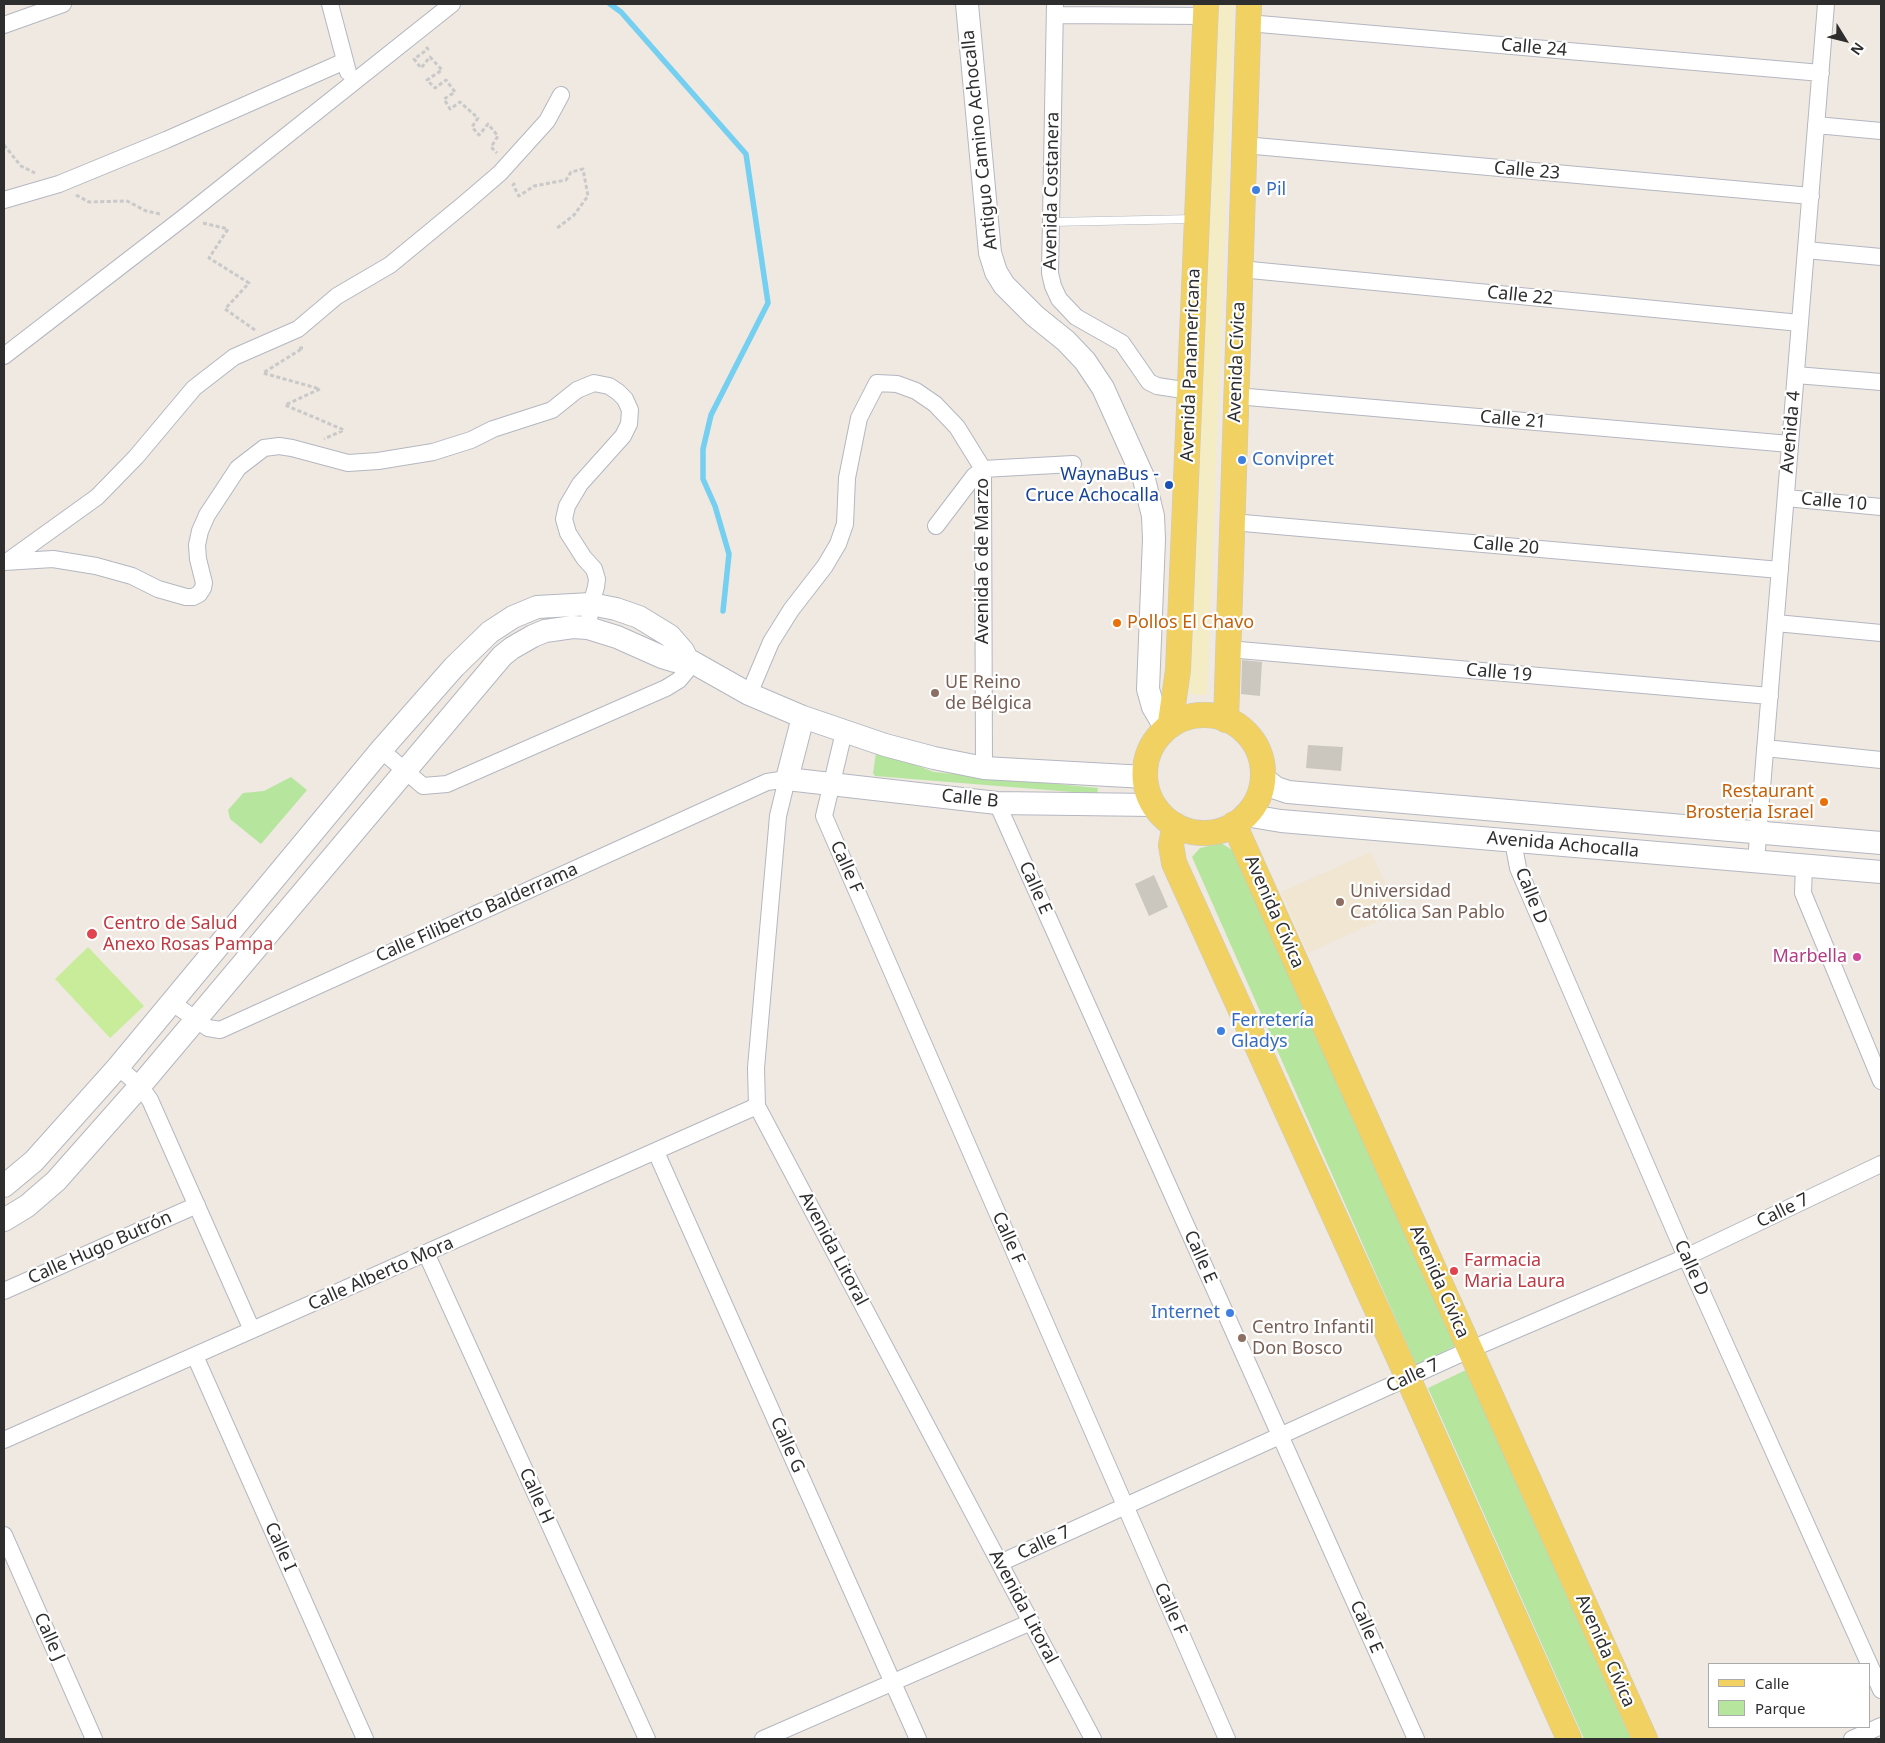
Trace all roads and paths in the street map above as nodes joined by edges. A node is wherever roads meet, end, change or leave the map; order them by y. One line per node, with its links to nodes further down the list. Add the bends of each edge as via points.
1 (63, 4): 9 (street)
2 (330, 4): 11 (street)
3 (452, 4): 10 (street)
4 (967, 4): 58 (street, Antiguo Camino Achocalla, via 990,253 1004,285 1085,360 1103,388 1144,479 1153,516 1154,539 1148,688 1153,706)
5 (1826, 4): 12 (street, Avenida 4)
6 (1055, 9): 7 (street); 26 (street, Avenida Costanera)
7 (1206, 10): 25 (main road, Avenida Panamericana)
8 (1249, 13): 12 (street, Calle 24); 18 (main road, Avenida Cívica)
9 (4, 25)
10 (416, 34): 13 (street); 19 (path, via 428,49 414,60 421,68 430,57 442,70 427,80 435,88 446,80 455,92 444,99 450,109 460,102 478,118 472,127 479,136 488,124 498,136 491,147)
11 (345, 61): 13 (street); 20 (street)
12 (1821, 72): 15 (street, Avenida 4)
13 (351, 84): 24 (street)
14 (561, 95): 19 (street, via 546,121)
15 (1816, 125): 16 (street); 22 (street, Avenida 4)
16 (1881, 131)
17 (4, 145): 20 (path, via 21,166)
18 (1244, 145): 22 (street, Calle 23); 30 (main road, Avenida Cívica)
19 (507, 165): 32 (street, via 390,265 338,296 298,329)
20 (58, 184): 23 (street); 24 (path, via 89,202 127,201 146,211)
21 (519, 196): 27 (path, via 534,186 566,180 571,172 583,169 588,196 574,215)
22 (1811, 196): 28 (street, Avenida 4)
23 (4, 200)
24 (183, 218): 32 (path, via 228,229 209,258 249,283 225,309); 33 (street)
25 (1197, 219): 26 (lane); 36 (main road, Avenida Panamericana)
26 (1051, 222): 36 (street, Avenida Costanera, via 1050,273 1060,299 1076,316 1122,343 1149,382)
27 (556, 229)
28 (1806, 250): 29 (street); 31 (street, Avenida 4)
29 (1881, 256)
30 (1240, 269): 31 (street, Calle 22); 37 (main road, Avenida Cívica)
31 (1800, 323): 34 (street, Avenida 4)
32 (270, 341): 39 (path, via 303,348 263,373 320,389 285,405 344,430); 46 (street, via 234,357 194,388 136,457 97,497)
33 (4, 356)
34 (1796, 375): 35 (street); 38 (street, Avenida 4)
35 (1881, 382)
36 (1190, 391): 58 (main road, Avenida Panamericana, via 1178,670)
37 (1236, 396): 38 (street, Calle 21); 44 (main road, Avenida Cívica)
38 (1790, 444): 42 (street, Avenida 4)
39 (292, 448): 46 (street, via 264,448 238,468 222,490 200,531 198,559 204,583 194,597 158,589 132,576 96,566 53,559); 48 (street, via 348,464 433,452 552,410 577,390 594,383 609,386 625,399 630,410 629,424 623,436 580,484 564,518 568,533 594,569 597,579)
40 (1073, 464): 41 (street)
41 (983, 469): 45 (street); 54 (street, Avenida 6 de Marzo, via 958,427 935,404 916,391 897,384 877,383 859,418 847,478 845,524 838,544 771,642); 63 (street, Avenida 6 de Marzo)
42 (1786, 498): 43 (street, Calle 10); 47 (street, Avenida 4)
43 (1881, 507)
44 (1232, 522): 47 (street, Calle 20); 52 (main road, Avenida Cívica)
45 (936, 526)
46 (6, 562)
47 (1780, 570): 49 (street, Avenida 4)
48 (591, 604): 50 (street); 53 (street, via 639,617 670,636); 61 (street, via 537,607 512,617 490,632 454,667)
49 (1776, 624): 51 (street); 55 (street, Avenida 4)
50 (588, 628): 53 (street, via 662,657); 64 (street, via 545,631 512,648)
51 (1881, 633)
52 (1228, 649): 55 (street, Calle 19); 57 (main road, Avenida Cívica)
53 (690, 661): 54 (street, Calle B); 64 (street, via 679,680 666,688 447,784 423,786)
54 (748, 694): 56 (street, Calle B)
55 (1770, 696): 60 (street, Avenida 4)
56 (803, 717): 59 (street, Calle B); 67 (street, Avenida Litoral)
57 (1226, 720): 58 (main road, via 1191,716); 66 (main road, via 1242,729 1255,746 1260,756)
58 (1168, 727): 65 (main road, via 1151,748)
59 (844, 732): 63 (street, Calle B, via 934,758); 68 (street, Calle F)
60 (1765, 748): 62 (street); 73 (street, Avenida 4)
61 (381, 750): 64 (street); 79 (street)
62 (1881, 760)
63 (984, 768): 65 (street, Calle B)
64 (406, 771): 80 (street)
65 (1145, 777): 70 (main road)
66 (1262, 777): 71 (main road, via 1257,797); 73 (street, Avenida Achocalla, via 1276,788 1288,792)
67 (787, 779): 68 (street, Calle B); 80 (street, Calle Filiberto Balderrama, via 768,782 220,1030 208,1028); 84 (street, Avenida Litoral, via 778,816 756,1068)
68 (831, 783): 69 (street, Calle B); 99 (street, Calle F, via 824,816)
69 (996, 803): 70 (street, Calle B); 97 (street, Calle E)
70 (1153, 805): 72 (main road)
71 (1239, 820): 72 (main road, via 1206,833 1192,832); 74 (street, Avenida Achocalla); 94 (main road, Avenida Cívica)
72 (1175, 825): 96 (main road, via 1171,844 1174,863)
73 (1759, 833): 75 (street, Avenida Achocalla); 76 (street, Avenida 4)
74 (1516, 841): 76 (street, Avenida Achocalla); 91 (street, Calle D, via 1518,868)
75 (1881, 843)
76 (1756, 861): 77 (street, Avenida Achocalla)
77 (1804, 866): 78 (street, Avenida Achocalla); 82 (street, via 1803,893)
78 (1881, 872)
79 (171, 1002): 80 (street, Calle Filiberto Balderrama); 81 (street)
80 (197, 1020): 83 (street)
81 (118, 1067): 83 (street); 87 (street, via 34,1161)
82 (1881, 1081)
83 (140, 1086): 88 (street, via 150,1100); 89 (street, via 56,1181 27,1206)
84 (757, 1106): 85 (street, Calle Alberto Mora); 101 (street, Avenida Litoral)
85 (656, 1152): 90 (street, Calle Alberto Mora); 105 (street, Calle G)
86 (1881, 1164): 91 (street, Calle 7)
87 (4, 1186)
88 (197, 1205): 92 (street, Calle Hugo Butrón); 93 (street)
89 (4, 1220)
90 (426, 1254): 93 (street, Calle Alberto Mora); 110 (street, Calle H)
91 (1686, 1257): 94 (street, Calle 7); 103 (street, Calle D)
92 (4, 1291)
93 (252, 1330): 95 (street, Calle Alberto Mora)
94 (1469, 1350): 96 (street, Calle 7); 117 (main road, Avenida Cívica)
95 (195, 1356): 98 (street, Calle Alberto Mora); 109 (street, Calle I)
96 (1408, 1378): 97 (street, Calle 7); 116 (main road)
97 (1280, 1437): 99 (street, Calle 7); 115 (street, Calle E)
98 (4, 1440)
99 (1124, 1505): 101 (street, Calle 7); 114 (street, Calle F)
100 (4, 1535): 108 (street, Calle J)
101 (1000, 1563): 102 (street, Avenida Litoral)
102 (1031, 1622): 105 (street); 113 (street, Avenida Litoral)
103 (1869, 1663)
104 (1870, 1666): 106 (street, Calle D)
105 (893, 1682): 111 (street); 112 (street, Calle G)
106 (1881, 1690)
107 (1881, 1726): 118 (street)
108 (94, 1739)
109 (365, 1739)
110 (647, 1739)
111 (763, 1739)
112 (918, 1739)
113 (1093, 1739)
114 (1226, 1739)
115 (1416, 1739)
116 (1569, 1739)
117 (1645, 1739)
118 (1852, 1739)

